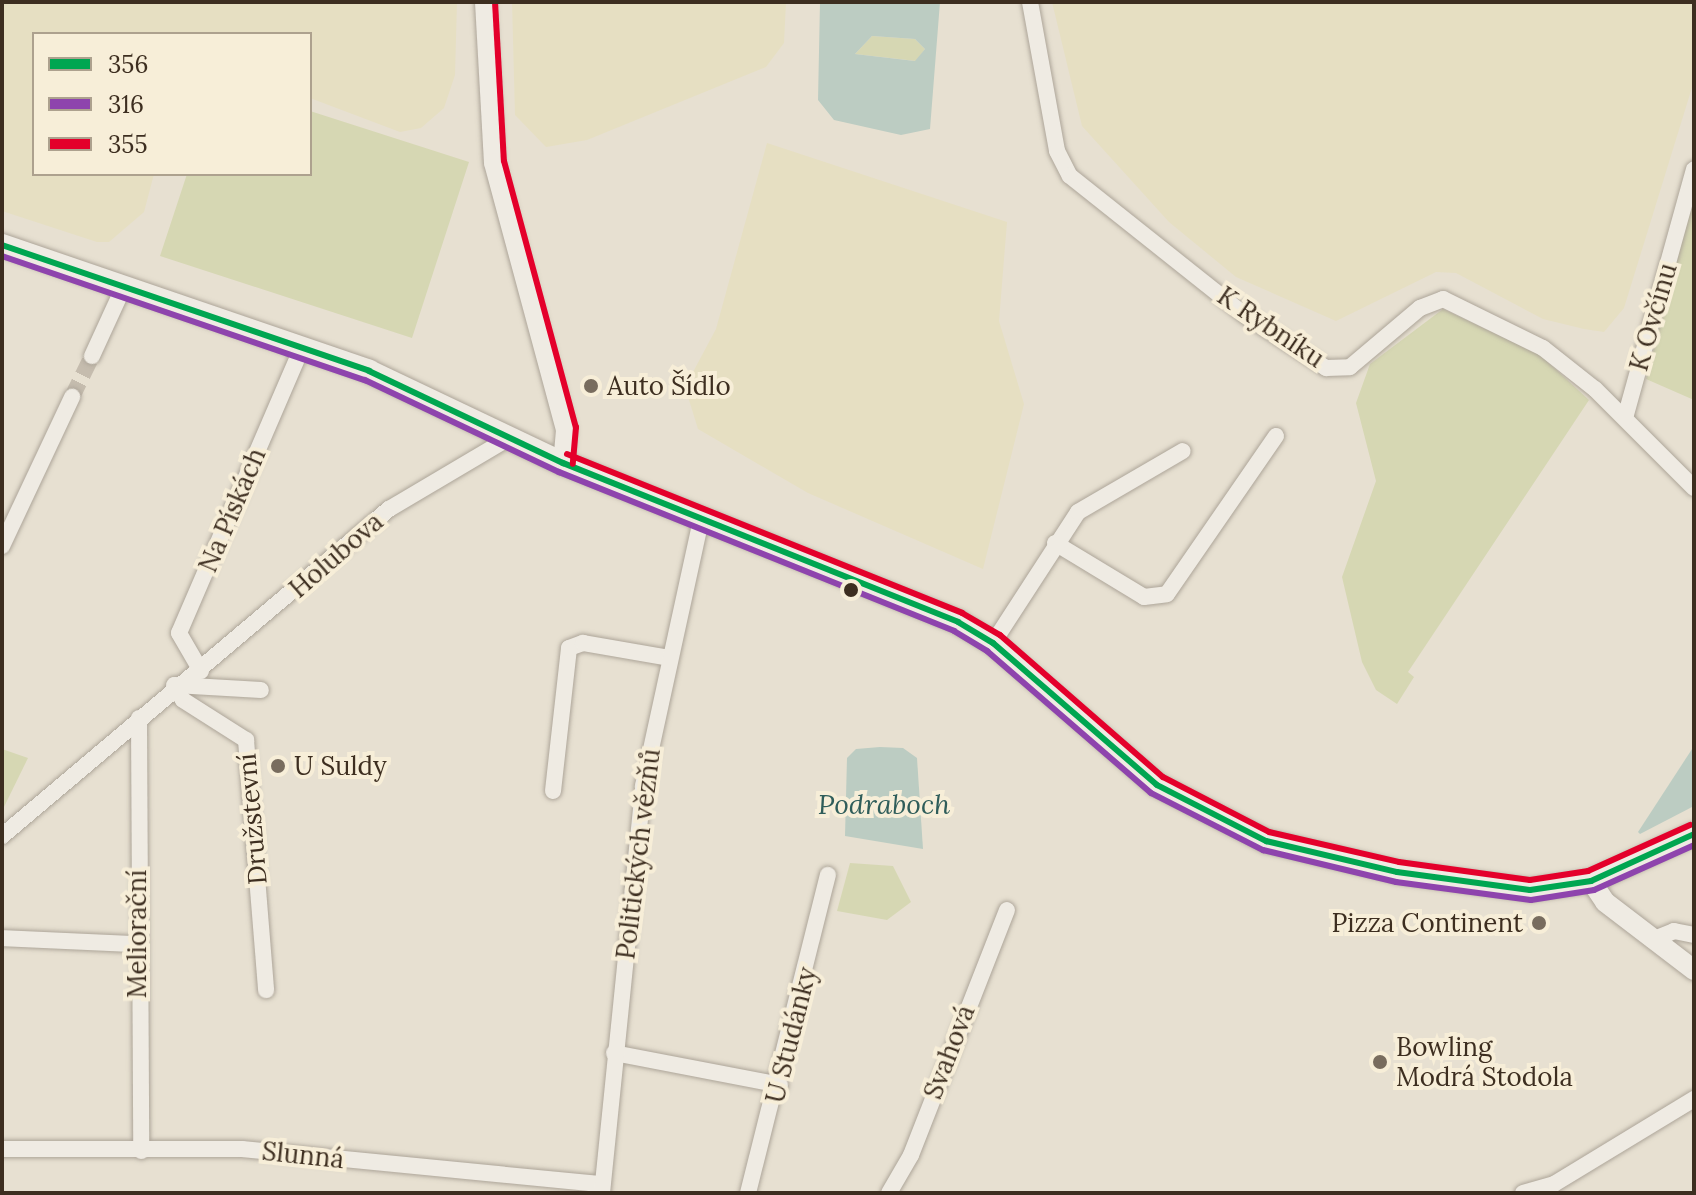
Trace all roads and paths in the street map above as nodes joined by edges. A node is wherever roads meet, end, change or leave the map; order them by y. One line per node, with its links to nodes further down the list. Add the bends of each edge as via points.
1 (485, 2): 13 (street, via 494,163 566,430)
2 (1030, 2): 9 (street, K Rybníku, via 1057,151 1070,176 1245,315 1326,368 1350,367 1420,308 1443,299 1543,348)
3 (1694, 169): 9 (street, K Ovčínu)
4 (2, 245): 5 (main road)
5 (124, 286): 6 (main road); 7 (street)
6 (302, 347): 11 (main road); 20 (street, Na Pískách, via 179,633)
7 (92, 356)
8 (72, 397): 17 (street)
9 (1625, 418): 14 (street, K Rybníku)
10 (1276, 436): 16 (street, via 1167,594 1144,597)
11 (509, 438): 13 (main road); 20 (street, Holubova, via 389,509)
12 (1183, 451): 16 (street, via 1078,512)
13 (563, 463): 15 (main road)
14 (1694, 488)
15 (701, 519): 18 (main road, via 958,622); 19 (street, Politických vězňů)
16 (1055, 543): 18 (street)
17 (2, 546)
18 (993, 643): 28 (main road, via 1157,785 1266,841 1481,886 1530,890)
19 (670, 658): 24 (street, via 583,643 569,648); 36 (street, Politických vězňů, via 643,786)
20 (201, 671): 21 (street, Holubova)
21 (174, 685): 22 (street); 23 (street, Holubova); 35 (street, Družstevní, via 183,700 246,740)
22 (261, 690)
23 (139, 718): 26 (street, Holubova); 33 (street, Meliorační)
24 (553, 791)
25 (1694, 834): 28 (main road)
26 (2, 836)
27 (828, 875): 37 (street, U Studánky)
28 (1591, 881): 32 (street)
29 (1007, 910): 44 (street, Svahová, via 911,1155)
30 (1694, 935): 32 (street, via 1674,931)
31 (2, 938): 33 (street)
32 (1652, 940): 34 (street)
33 (135, 944): 40 (street, Meliorační)
34 (1694, 970)
35 (266, 990)
36 (614, 1053): 37 (street); 41 (street, Politických vězňů)
37 (780, 1085): 43 (street, U Studánky)
38 (1694, 1099): 42 (street)
39 (2, 1149): 40 (street, Slunná)
40 (141, 1151): 41 (street, Slunná, via 242,1149)
41 (602, 1189)
42 (1559, 1190): 45 (street)
43 (748, 1193)
44 (889, 1193)
45 (1523, 1193)

